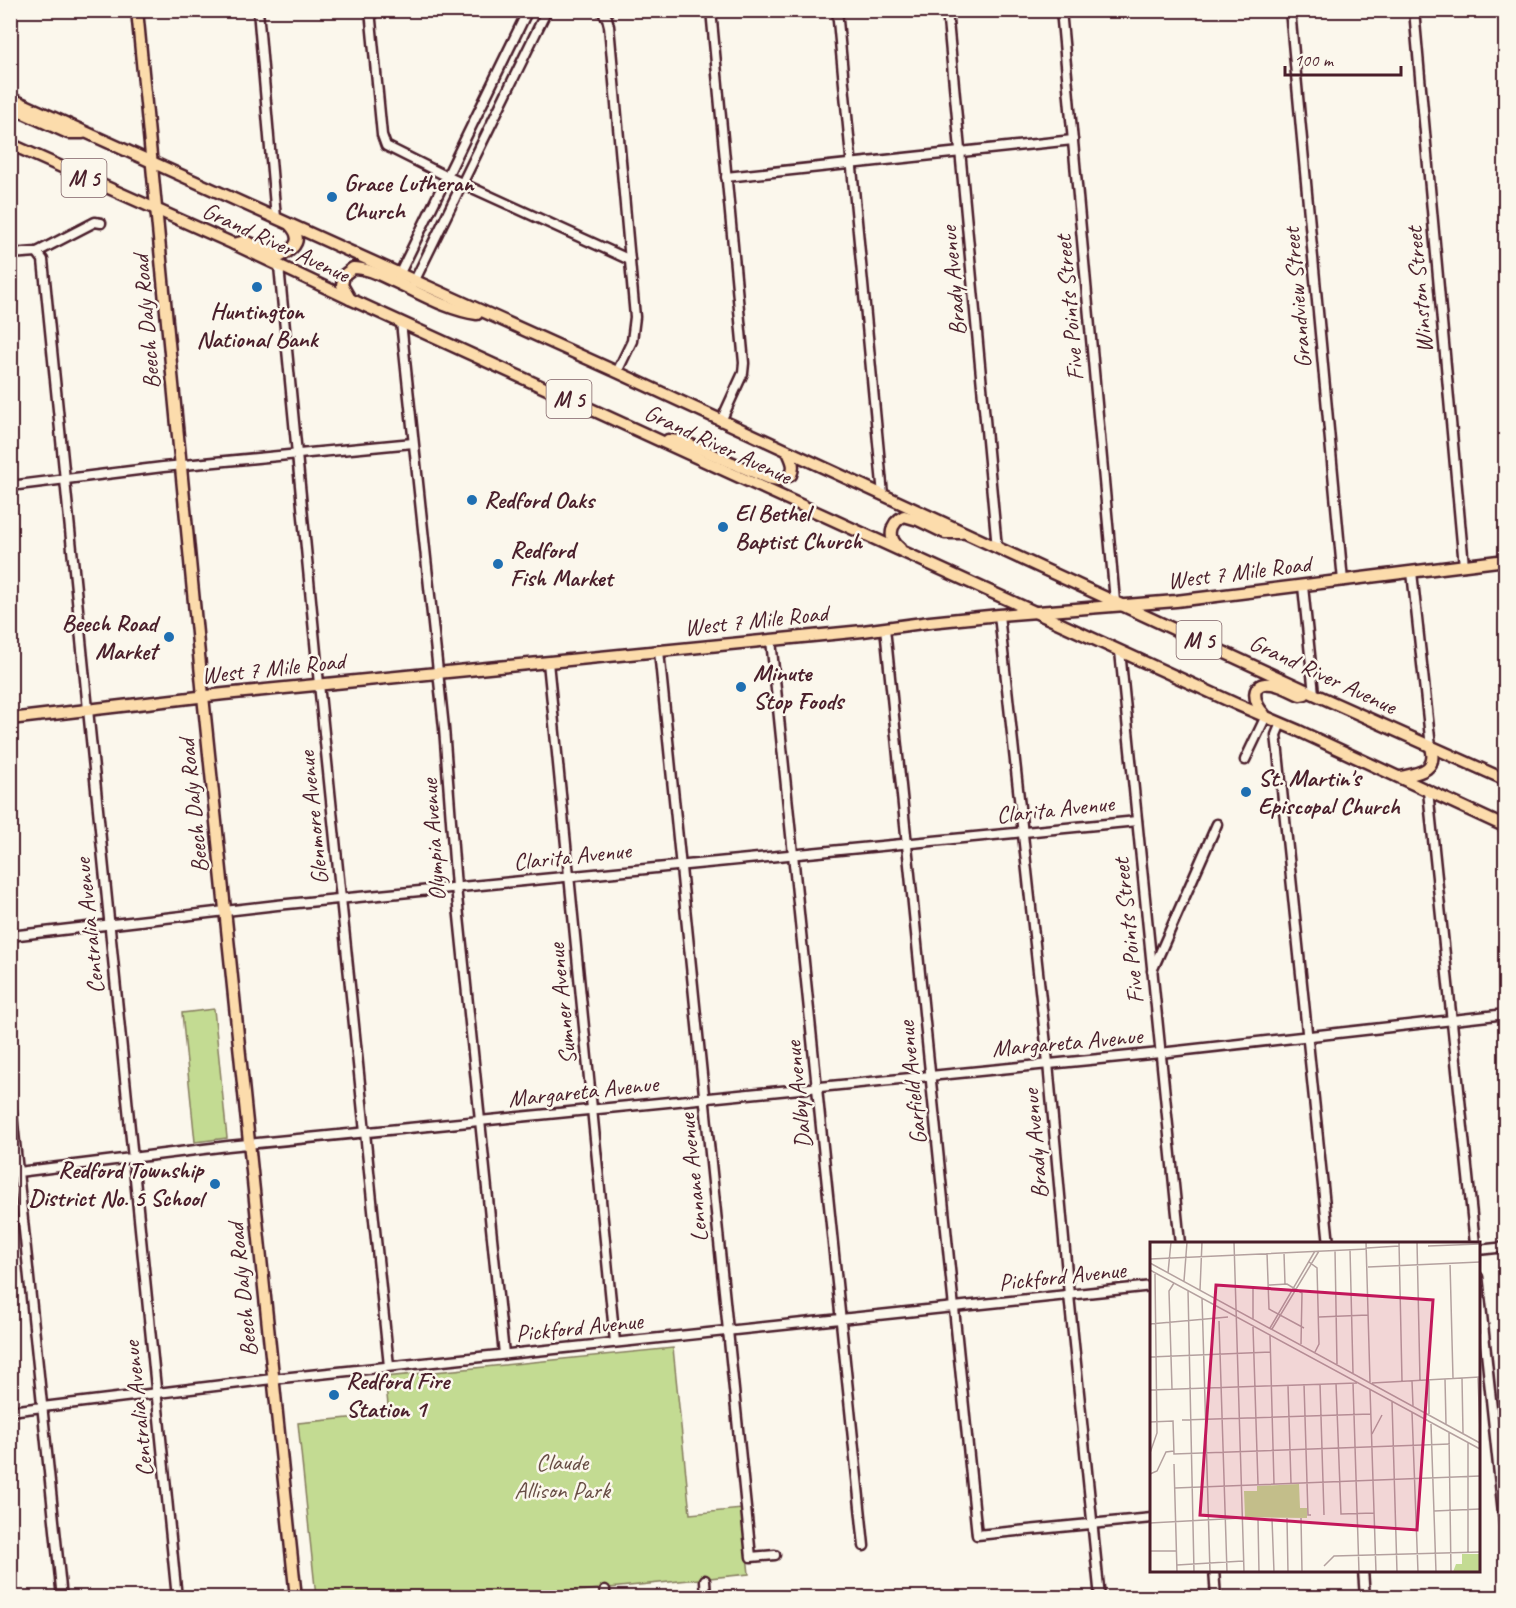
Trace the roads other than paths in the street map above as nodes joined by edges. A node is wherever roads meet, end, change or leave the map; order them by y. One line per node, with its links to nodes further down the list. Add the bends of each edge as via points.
1 (137, 10): 19 (main road, Beech Daly Road)
2 (258, 10): 25 (street)
3 (370, 10): 21 (street, via 384,142 389,149)
4 (528, 10): 21 (street)
5 (547, 10): 23 (street)
6 (601, 10): 31 (street, via 609,26)
7 (711, 10): 22 (street)
8 (837, 10): 20 (street)
9 (947, 10): 18 (street, Brady Avenue)
10 (1061, 10): 16 (street, Five Points Street)
11 (1290, 10): 54 (street, Grandview Street)
12 (1414, 10): 52 (street, Winston Street)
13 (10, 98): 15 (main road, Grand River Avenue / M 5)
14 (10, 107): 15 (main road, via 68,133)
15 (89, 134): 19 (main road, Grand River Avenue / M 5)
16 (1073, 140): 18 (street); 56 (street, Five Points Street)
17 (10, 144): 24 (main road, Grand River Avenue / M 5)
18 (961, 152): 20 (street); 49 (street, Brady Avenue)
19 (151, 162): 24 (main road, Beech Daly Road); 25 (main road, Grand River Avenue / M 5)
20 (851, 165): 22 (street); 47 (street)
21 (446, 176): 23 (street); 33 (street)
22 (726, 177): 39 (street, via 744,363)
23 (462, 184): 31 (street); 34 (street)
24 (157, 212): 28 (main road, Grand River Avenue / M 5); 44 (main road, Beech Daly Road)
25 (276, 218): 27 (main road, Grand River Avenue / M 5)
26 (101, 223): 29 (street, via 95,222)
27 (290, 224): 28 (main road, via 298,240 281,256 245,241); 33 (main road, Grand River Avenue / M 5)
28 (234, 244): 32 (main road, Grand River Avenue / M 5)
29 (37, 252): 30 (street); 45 (street, Centralia Avenue, via 43,260)
30 (10, 254)
31 (630, 260): 38 (street, via 634,329)
32 (279, 266): 35 (main road, Grand River Avenue / M 5); 43 (street, Glenmore Avenue)
33 (399, 275): 34 (main road, Grand River Avenue / M 5)
34 (414, 282): 36 (main road, Grand River Avenue / M 5)
35 (350, 299): 36 (main road, via 342,285 344,275 353,267 388,278 461,312); 37 (main road, Grand River Avenue / M 5)
36 (489, 315): 38 (main road, Grand River Avenue / M 5)
37 (401, 322): 40 (main road, Grand River Avenue / M 5); 41 (street, Olympia Avenue)
38 (617, 372): 39 (main road, Grand River Avenue / M 5)
39 (721, 421): 42 (main road, Grand River Avenue / M 5)
40 (658, 439): 42 (main road, via 682,441 779,480 791,475 794,469); 50 (main road, Grand River Avenue / M 5)
41 (413, 443): 43 (street); 65 (street, Olympia Avenue)
42 (788, 452): 47 (main road, Grand River Avenue / M 5)
43 (297, 454): 44 (street); 66 (street, Glenmore Avenue)
44 (181, 466): 45 (street); 68 (main road, Beech Daly Road)
45 (64, 480): 46 (street); 69 (street, Centralia Avenue)
46 (10, 486)
47 (883, 495): 48 (main road, Grand River Avenue / M 5)
48 (964, 533): 49 (main road, Grand River Avenue / M 5); 50 (main road, via 945,533 908,516 901,518 894,523 891,537)
49 (997, 548): 56 (main road, Grand River Avenue / M 5)
50 (906, 553): 58 (main road, Grand River Avenue / M 5)
51 (1506, 560): 52 (main road, West 7 Mile Road)
52 (1464, 566): 53 (main road, West 7 Mile Road)
53 (1412, 572): 54 (main road, West 7 Mile Road); 73 (street)
54 (1343, 581): 55 (main road, West 7 Mile Road)
55 (1303, 586): 57 (main road, West 7 Mile Road); 67 (street)
56 (1115, 601): 57 (main road, Grand River Avenue / M 5)
57 (1126, 606): 58 (main road, West 7 Mile Road); 67 (main road, Grand River Avenue / M 5)
58 (1037, 612): 59 (main road, West 7 Mile Road); 63 (main road, Grand River Avenue / M 5)
59 (999, 615): 60 (main road, West 7 Mile Road); 81 (street, Brady Avenue)
60 (885, 628): 61 (main road, West 7 Mile Road); 82 (street, Garfield Avenue)
61 (771, 640): 62 (main road, West 7 Mile Road); 83 (street, Dalby Avenue)
62 (659, 651): 64 (main road, West 7 Mile Road); 84 (street, Lennane Avenue)
63 (1120, 651): 70 (main road, Grand River Avenue / M 5); 78 (street, Five Points Street)
64 (548, 662): 65 (main road, West 7 Mile Road); 85 (street, Sumner Avenue)
65 (438, 673): 66 (main road, West 7 Mile Road); 86 (street, Olympia Avenue)
66 (319, 684): 68 (main road, West 7 Mile Road); 87 (street, Glenmore Avenue)
67 (1314, 694): 70 (main road, via 1300,694 1274,684 1261,685 1254,700); 73 (main road, Grand River Avenue / M 5)
68 (203, 696): 69 (main road, West 7 Mile Road); 88 (main road, Beech Daly Road)
69 (87, 710): 71 (main road, West 7 Mile Road); 89 (street, Centralia Avenue)
70 (1266, 716): 72 (main road, Grand River Avenue / M 5); 74 (street)
71 (10, 718)
72 (1281, 723): 75 (main road, Grand River Avenue / M 5); 94 (street, via 1276,735)
73 (1431, 747): 75 (main road, via 1432,763 1426,769); 76 (main road, Grand River Avenue / M 5)
74 (1245, 760)
75 (1401, 777): 77 (main road, Grand River Avenue / M 5)
76 (1506, 780)
77 (1428, 791): 80 (main road, Grand River Avenue / M 5); 93 (street)
78 (1137, 821): 81 (street, Clarita Avenue); 91 (street, Five Points Street)
79 (1217, 824): 91 (street)
80 (1506, 827)
81 (1024, 832): 82 (street, Clarita Avenue); 96 (street, Brady Avenue)
82 (907, 843): 83 (street, Clarita Avenue); 97 (street, Garfield Avenue)
83 (793, 854): 84 (street, Clarita Avenue); 98 (street, Dalby Avenue)
84 (680, 864): 85 (street, Clarita Avenue); 100 (street, Lennane Avenue)
85 (568, 877): 86 (street, Clarita Avenue); 101 (street, Sumner Avenue)
86 (456, 887): 87 (street, Clarita Avenue); 102 (street, Olympia Avenue)
87 (341, 899): 88 (street, Clarita Avenue); 103 (street, Glenmore Avenue)
88 (224, 911): 89 (street, Clarita Avenue); 104 (main road, Beech Daly Road)
89 (109, 925): 90 (street, Clarita Avenue); 105 (street, Centralia Avenue)
90 (10, 936)
91 (1152, 971): 95 (street, Five Points Street)
92 (1506, 1014): 93 (street, Margareta Avenue)
93 (1452, 1020): 94 (street, Margareta Avenue); 109 (street)
94 (1308, 1036): 95 (street, Margareta Avenue); 108 (street)
95 (1160, 1053): 96 (street, Margareta Avenue); 107 (street, Five Points Street)
96 (1048, 1063): 97 (street, Margareta Avenue); 114 (street, Brady Avenue)
97 (931, 1075): 98 (street, Margareta Avenue); 115 (street, Garfield Avenue)
98 (816, 1086): 100 (street, Margareta Avenue); 116 (street, Dalby Avenue)
99 (10, 1094): 106 (street)
100 (704, 1099): 101 (street, Margareta Avenue); 117 (street, Lennane Avenue)
101 (592, 1110): 102 (street, Margareta Avenue); 118 (street, Sumner Avenue)
102 (480, 1121): 103 (street, Margareta Avenue); 119 (street, Olympia Avenue)
103 (365, 1133): 104 (street, Margareta Avenue); 120 (street, Glenmore Avenue)
104 (248, 1145): 105 (street, Margareta Avenue); 121 (main road, Beech Daly Road)
105 (133, 1159): 106 (street, Margareta Avenue); 122 (street, Centralia Avenue)
106 (15, 1172): 123 (street)
107 (1180, 1242)
108 (1329, 1242)
109 (1475, 1242)
110 (1506, 1247): 111 (street)
111 (1480, 1250)
112 (1150, 1286): 114 (street, Pickford Avenue)
113 (1480, 1286): 127 (street)
114 (1068, 1295): 115 (street, Pickford Avenue); 126 (street, Brady Avenue)
115 (954, 1307): 116 (street, Pickford Avenue); 126 (street, Garfield Avenue, via 977,1535)
116 (842, 1319): 117 (street, Pickford Avenue); 128 (street, Dalby Avenue)
117 (729, 1330): 118 (street, Pickford Avenue); 129 (street, Lennane Avenue, via 752,1557)
118 (615, 1342): 119 (street, Pickford Avenue)
119 (504, 1354): 120 (street, Pickford Avenue)
120 (388, 1366): 121 (street, Pickford Avenue)
121 (272, 1378): 122 (street, Pickford Avenue); 135 (main road, Beech Daly Road)
122 (156, 1392): 123 (street, Pickford Avenue); 134 (street, Centralia Avenue)
123 (42, 1407): 124 (street, Pickford Avenue); 133 (street)
124 (10, 1411)
125 (1150, 1518): 126 (street)
126 (1092, 1524): 137 (street, Brady Avenue)
127 (1506, 1541)
128 (864, 1546)
129 (775, 1555)
130 (1214, 1572): 138 (street)
131 (1363, 1572): 139 (street)
132 (705, 1580): 136 (street)
133 (62, 1598)
134 (177, 1598)
135 (296, 1598)
136 (706, 1598)
137 (1100, 1598)
138 (1216, 1598)
139 (1365, 1598)

